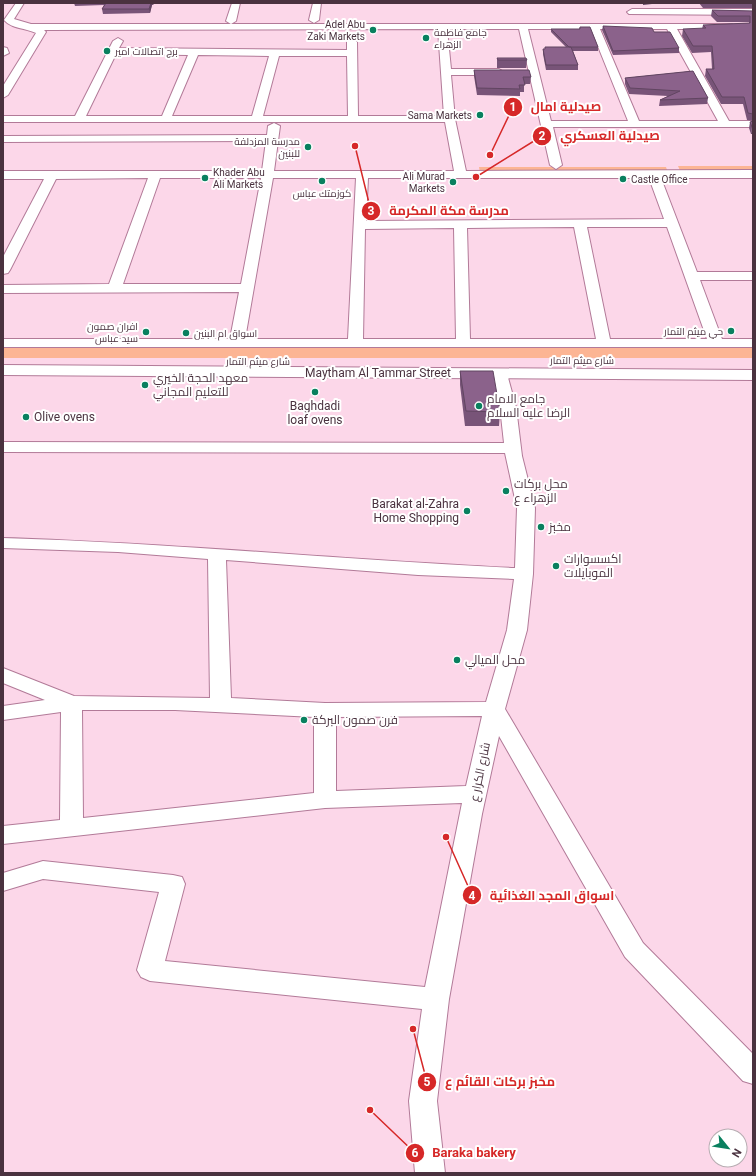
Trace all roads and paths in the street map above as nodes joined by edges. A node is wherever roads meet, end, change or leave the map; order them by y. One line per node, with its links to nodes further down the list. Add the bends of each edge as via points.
1 (20, 3): 8 (street)
2 (236, 3): 10 (street)
3 (317, 3): 9 (street)
4 (627, 3): 7 (street)
5 (734, 12): 6 (street); 7 (street); 19 (street, via 740,24)
6 (753, 12)
7 (633, 19): 11 (street); 16 (street); 19 (street)
8 (9, 20): 12 (street); 17 (street)
9 (314, 20): 10 (street); 11 (street)
10 (231, 21): 12 (street)
11 (390, 23): 13 (street); 14 (street)
12 (138, 24): 13 (street); 18 (street)
13 (352, 26): 23 (street)
14 (442, 26): 15 (street); 24 (street)
15 (523, 26): 16 (street); 34 (street, via 530,72)
16 (594, 26): 35 (street)
17 (31, 27): 18 (street); 26 (street, via 41,32)
18 (124, 27): 20 (street)
19 (671, 27): 36 (street)
20 (113, 51): 21 (street); 27 (street)
21 (194, 52): 22 (street); 28 (street)
22 (275, 53): 23 (street); 30 (street)
23 (352, 53): 32 (street)
24 (446, 72): 25 (street); 33 (street)
25 (510, 72)
26 (3, 95)
27 (79, 118): 28 (street); 29 (street)
28 (166, 118): 30 (street)
29 (3, 119)
30 (257, 119): 31 (street)
31 (276, 119): 32 (street); 39 (street)
32 (353, 119): 33 (street)
33 (450, 119): 42 (street)
34 (547, 124): 35 (street); 40 (street)
35 (636, 124): 36 (street)
36 (725, 124): 37 (street)
37 (753, 124)
38 (3, 138): 39 (street)
39 (272, 138): 46 (street)
40 (556, 165): 41 (street); 42 (street, via 482,166)
41 (673, 170): 43 (street); 49 (street)
42 (461, 171): 47 (street, via 444,174); 49 (street)
43 (753, 173)
44 (52, 174): 45 (street); 48 (street); 54 (street)
45 (156, 174): 46 (street); 57 (street)
46 (268, 174): 47 (street); 58 (street)
47 (362, 174): 53 (street)
48 (3, 175)
49 (654, 175): 51 (street)
50 (580, 223): 51 (street); 52 (street); 64 (street)
51 (670, 223): 55 (street)
52 (460, 224): 53 (street); 63 (street)
53 (359, 225): 62 (street)
54 (3, 270)
55 (691, 276): 56 (street); 65 (street)
56 (753, 276)
57 (114, 288): 58 (street); 59 (street)
58 (247, 288): 61 (street)
59 (3, 289)
60 (3, 343): 61 (street)
61 (237, 343): 62 (street)
62 (355, 343): 63 (street)
63 (463, 343): 64 (street)
64 (604, 343): 65 (street)
65 (716, 343): 66 (street)
66 (753, 343)
67 (753, 360): 68 (street, شارع ميثم التمار)
68 (3, 362)
69 (3, 370): 70 (street, Maytham Al Tammar Street)
70 (499, 374): 71 (street, Maytham Al Tammar Street); 73 (street, شارع الكرار ع, via 508,407)
71 (753, 375)
72 (3, 447): 73 (street)
73 (513, 448): 76 (street, شارع الكرار ع, via 526,508)
74 (3, 543): 75 (street)
75 (217, 554): 76 (street); 79 (street)
76 (524, 574): 80 (street, شارع الكرار ع, via 516,630)
77 (3, 675): 78 (street)
78 (72, 703): 79 (street); 82 (street); 85 (street)
79 (221, 705): 81 (street)
80 (494, 709): 81 (street); 83 (street, شارع الكرار ع); 89 (street, via 634,950)
81 (325, 710): 84 (street)
82 (3, 713)
83 (476, 794): 84 (street); 88 (street, شارع الكرار ع)
84 (325, 800): 85 (street)
85 (71, 826): 86 (street)
86 (3, 835)
87 (3, 882): 88 (street, via 43,870 173,884 150,970)
88 (436, 1000): 90 (street, شارع الكرار ع, via 423,1101)
89 (753, 1072)
90 (430, 1173)

